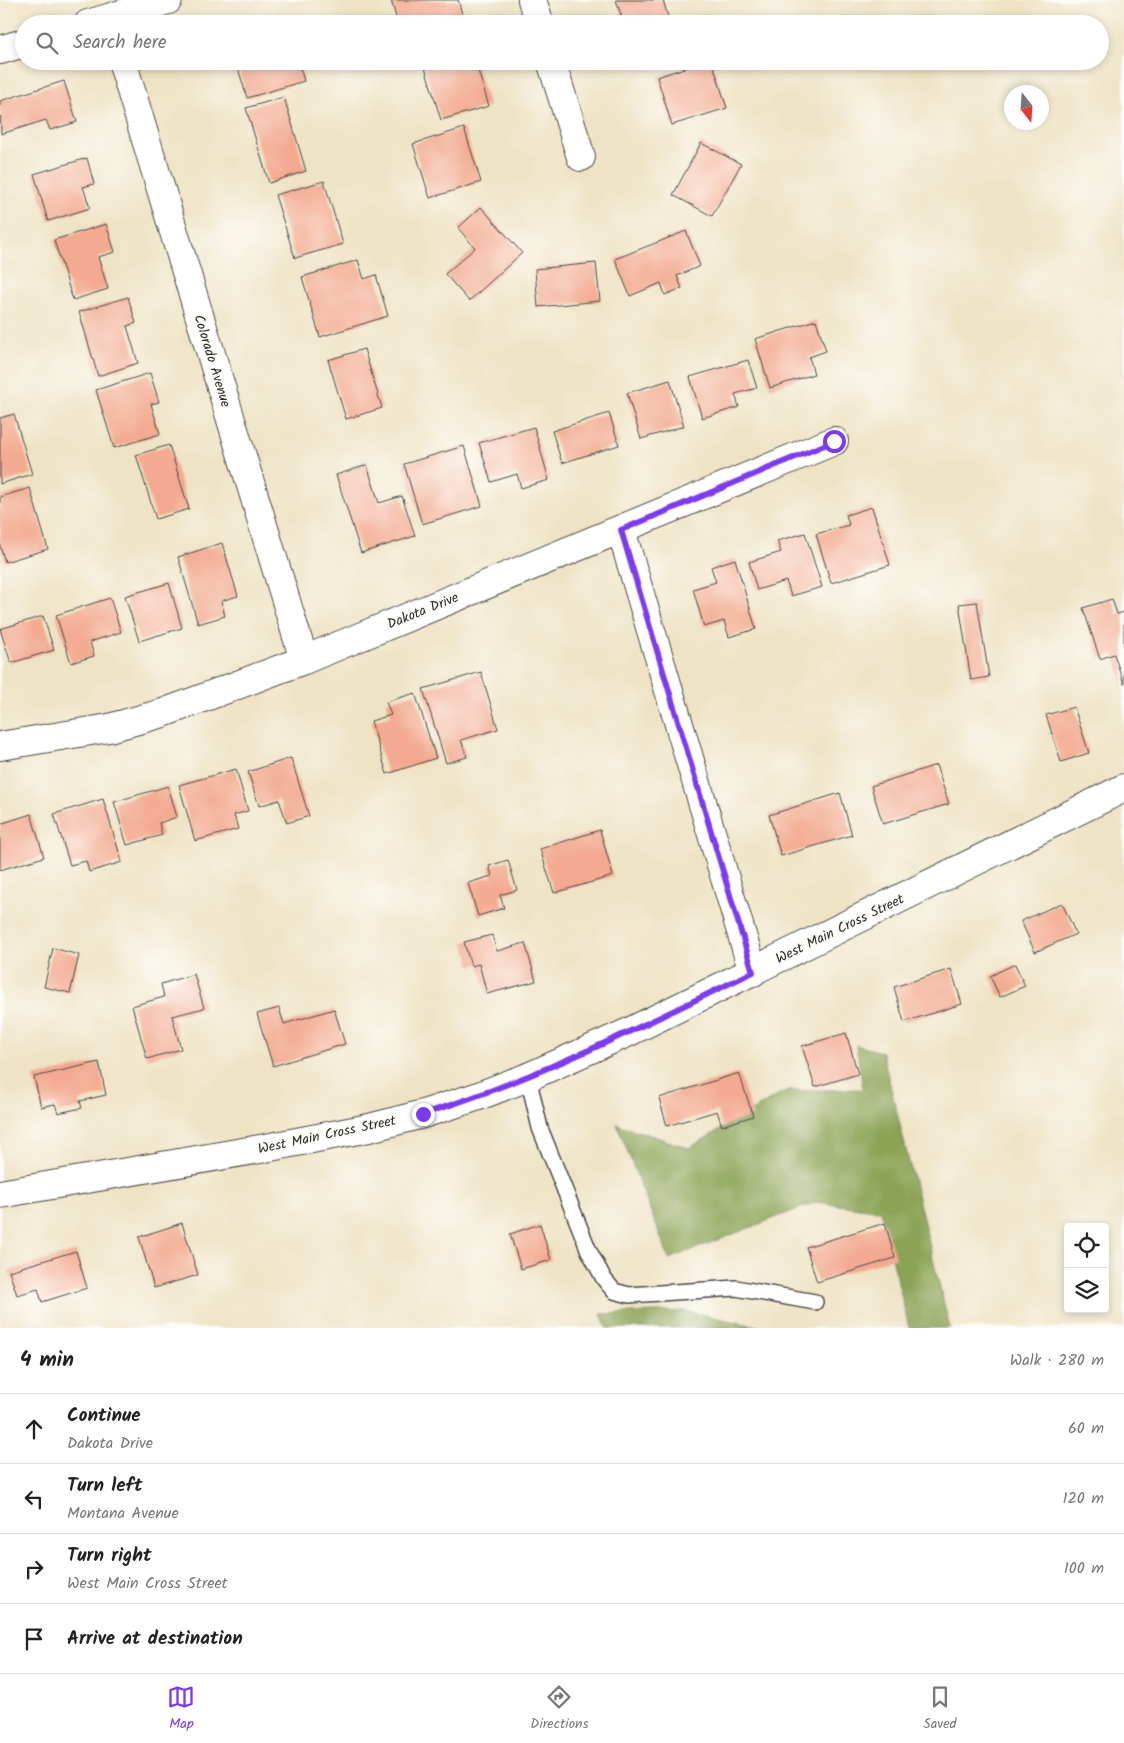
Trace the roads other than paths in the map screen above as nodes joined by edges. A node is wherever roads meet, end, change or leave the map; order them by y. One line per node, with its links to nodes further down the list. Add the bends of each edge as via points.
1 (168, 0): 3 (street)
2 (532, 0): 4 (street)
3 (107, 15)
4 (537, 15)
5 (15, 46): 6 (street)
6 (0, 50)
7 (125, 70): 12 (street, Colorado Avenue)
8 (554, 70): 9 (street)
9 (581, 157)
10 (834, 441): 11 (street, Dakota Drive)
11 (621, 530): 12 (street, Dakota Drive); 15 (street)
12 (304, 660): 13 (street, Dakota Drive, via 163,714 109,728)
13 (0, 746)
14 (1124, 788): 15 (street, West Main Cross Street)
15 (753, 972): 16 (street, West Main Cross Street)
16 (528, 1077): 17 (street, West Main Cross Street, via 432,1112 369,1128); 18 (lane, via 540,1128 589,1251 614,1291 629,1295 736,1288)
17 (0, 1194)
18 (815, 1302)

